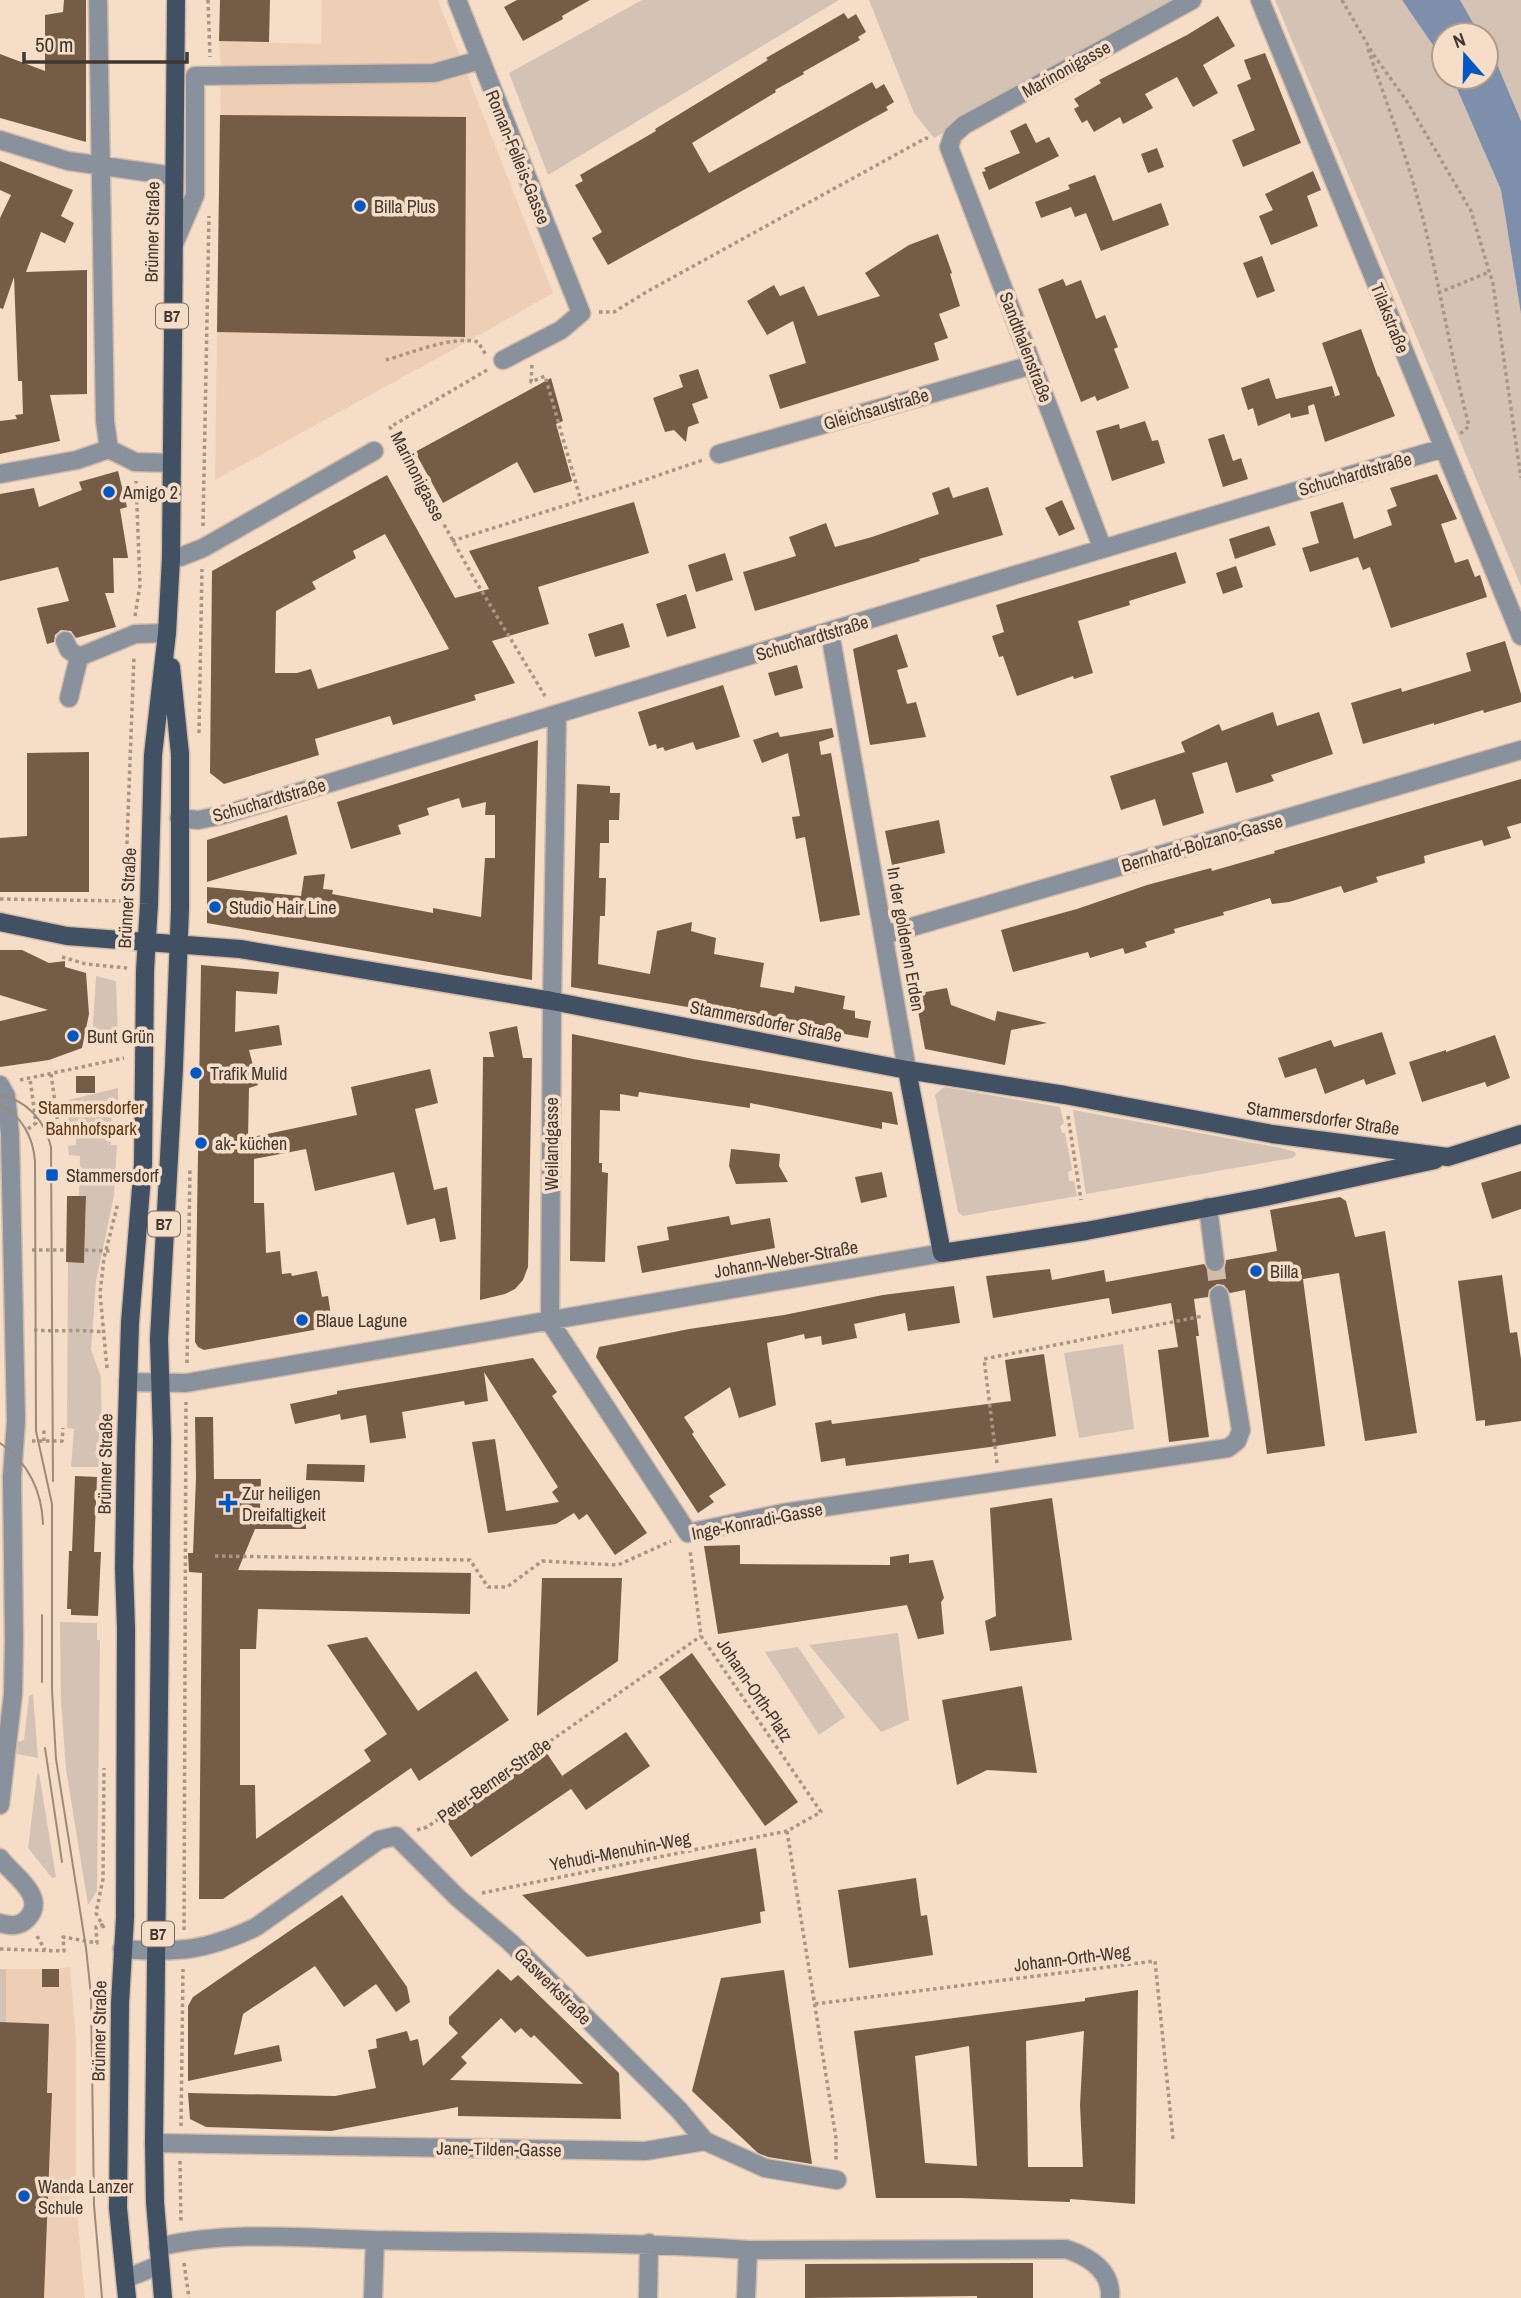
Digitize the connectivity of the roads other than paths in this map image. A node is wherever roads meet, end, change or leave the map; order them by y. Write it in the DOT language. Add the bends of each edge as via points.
graph roads {
  1 [pos="98,0"];
  2 [pos="176,0"];
  3 [pos="457,0"];
  4 [pos="1192,0"];
  5 [pos="1260,0"];
  6 [pos="480,60"];
  7 [pos="0,140"];
  8 [pos="949,147"];
  9 [pos="102,166"];
  10 [pos="173,176"];
  11 [pos="172,247"];
  12 [pos="498,363"];
  13 [pos="1032,365"];
  14 [pos="1444,448"];
  15 [pos="108,449"];
  16 [pos="374,451"];
  17 [pos="719,454"];
  18 [pos="171,463"];
  19 [pos="0,474"];
  20 [pos="1102,547"];
  21 [pos="171,558"];
  22 [pos="167,633"];
  23 [pos="830,633"];
  24 [pos="1521,636"];
  25 [pos="65,641"];
  26 [pos="79,657"];
  27 [pos="69,698"];
  28 [pos="557,715"];
  29 [pos="1521,750"];
  30 [pos="178,818"];
  31 [pos="0,922"];
  32 [pos="884,935"];
  33 [pos="147,943"];
  34 [pos="179,944"];
  35 [pos="552,1001"];
  36 [pos="907,1070"];
  37 [pos="1,1084"];
  38 [pos="1521,1134"];
  39 [pos="1448,1157"];
  40 [pos="1208,1207"];
  41 [pos="942,1253"];
  42 [pos="1215,1262"];
  43 [pos="1220,1304"];
  44 [pos="550,1322"];
  45 [pos="128,1382"];
  46 [pos="161,1382"];
  47 [pos="8,1421"];
  48 [pos="0,1805"];
  49 [pos="0,1858"];
  50 [pos="0,1923"];
  51 [pos="122,1949"];
  52 [pos="158,1951"];
  53 [pos="705,2141"];
  54 [pos="154,2143"];
  55 [pos="836,2180"];
  56 [pos="376,2240"];
  57 [pos="649,2243"];
  58 [pos="158,2246"];
  59 [pos="748,2250"];
  60 [pos="159,2265"];
  61 [pos="125,2278"];
  62 [pos="127,2298"];
  63 [pos="163,2298"];
  64 [pos="373,2298"];
  65 [pos="648,2298"];
  66 [pos="746,2298"];
  67 [pos="1110,2298"];
  1 -- 9 [label="street"];
  2 -- 10 [label="main road, Brünner Straße / B7"];
  3 -- 6 [label="street, Roman-Felleis-Gasse"];
  4 -- 8 [label="street, Marinonigasse" via="964,125"];
  5 -- 14 [label="street, Tilakstraße"];
  6 -- 11 [label="street" via="434,73 195,76 195,195"];
  6 -- 12 [label="street, Roman-Felleis-Gasse" via="581,313 561,330"];
  7 -- 9 [label="street" via="68,161"];
  8 -- 13 [label="street, Sandthalenstraße"];
  9 -- 10 [label="street"];
  9 -- 15 [label="street"];
  10 -- 11 [label="main road, Brünner Straße / B7"];
  11 -- 18 [label="main road, Brünner Straße / B7"];
  13 -- 17 [label="street, Gleichsaustraße"];
  13 -- 20 [label="street, Sandthalenstraße"];
  14 -- 20 [label="street, Schuchardtstraße"];
  14 -- 24 [label="street, Tilakstraße"];
  15 -- 18 [label="street" via="135,461"];
  15 -- 19 [label="street" via="77,460"];
  16 -- 21 [label="street, Marinonigasse" via="203,548"];
  18 -- 21 [label="main road, Brünner Straße / B7"];
  20 -- 23 [label="street, Schuchardtstraße"];
  21 -- 22 [label="main road, Brünner Straße / B7"];
  22 -- 26 [label="street" via="135,634"];
  22 -- 30 [label="main road, Brünner Straße / B7" via="180,754"];
  22 -- 33 [label="main road, Brünner Straße / B7" via="153,755"];
  23 -- 28 [label="street, Schuchardtstraße"];
  23 -- 32 [label="street, In der goldenen Erden"];
  25 -- 26 [label="street"];
  26 -- 27 [label="street"];
  28 -- 30 [label="street, Schuchardtstraße" via="223,815"];
  28 -- 35 [label="street, Weilandgasse"];
  29 -- 32 [label="street, Bernhard-Bolzano-Gasse"];
  30 -- 34 [label="main road, Brünner Straße / B7"];
  31 -- 33 [label="main road, Stammersdorfer Straße" via="66,936"];
  32 -- 36 [label="street, In der goldenen Erden"];
  33 -- 34 [label="main road, Stammersdorfer Straße"];
  33 -- 45 [label="main road, Brünner Straße / B7" via="143,1164"];
  34 -- 35 [label="main road, Stammersdorfer Straße" via="240,949"];
  34 -- 46 [label="main road, Brünner Straße / B7" via="159,1339"];
  35 -- 36 [label="main road, Stammersdorfer Straße"];
  35 -- 44 [label="street, Weilandgasse"];
  36 -- 39 [label="main road, Stammersdorfer Straße" via="1272,1134"];
  36 -- 41 [label="main road, In der goldenen Erden"];
  37 -- 47 [label="street" via="10,1135 14,1329"];
  38 -- 39 [label="main road, Stammersdorfer Straße"];
  39 -- 40 [label="main road, Johann-Weber-Straße"];
  40 -- 41 [label="main road, Johann-Weber-Straße"];
  40 -- 42 [label="street"];
  41 -- 44 [label="street, Johann-Weber-Straße"];
  43 -- 44 [label="street, Inge-Konradi-Gasse" via="1241,1430 1228,1448 783,1513 688,1533"];
  44 -- 46 [label="street, Johann-Weber-Straße" via="186,1383"];
  45 -- 46 [label="street, Johann-Weber-Straße"];
  45 -- 51 [label="main road, Brünner Straße / B7"];
  46 -- 52 [label="main road, Brünner Straße / B7"];
  47 -- 48 [label="street" via="13,1694"];
  49 -- 50 [label="street" via="23,1881 31,1895 32,1911 18,1924"];
  51 -- 52 [label="street"];
  51 -- 61 [label="main road, Brünner Straße / B7" via="118,2207"];
  52 -- 53 [label="street, Gaswerkstraße" via="184,1951 237,1937 380,1840 396,1836 510,1942"];
  52 -- 54 [label="main road, Brünner Straße / B7"];
  53 -- 54 [label="street, Jane-Tilden-Gasse" via="645,2151"];
  53 -- 55 [label="street" via="765,2168"];
  54 -- 58 [label="main road, Brünner Straße / B7"];
  56 -- 57 [label="street"];
  56 -- 58 [label="street" via="257,2235"];
  56 -- 64 [label="street"];
  57 -- 59 [label="street"];
  57 -- 65 [label="street"];
  58 -- 60 [label="main road, Brünner Straße / B7"];
  59 -- 66 [label="street"];
  59 -- 67 [label="street" via="1066,2249 1097,2264 1111,2286"];
  60 -- 61 [label="street"];
  60 -- 63 [label="main road, Brünner Straße / B7"];
  61 -- 62 [label="main road, Brünner Straße / B7"];
}
